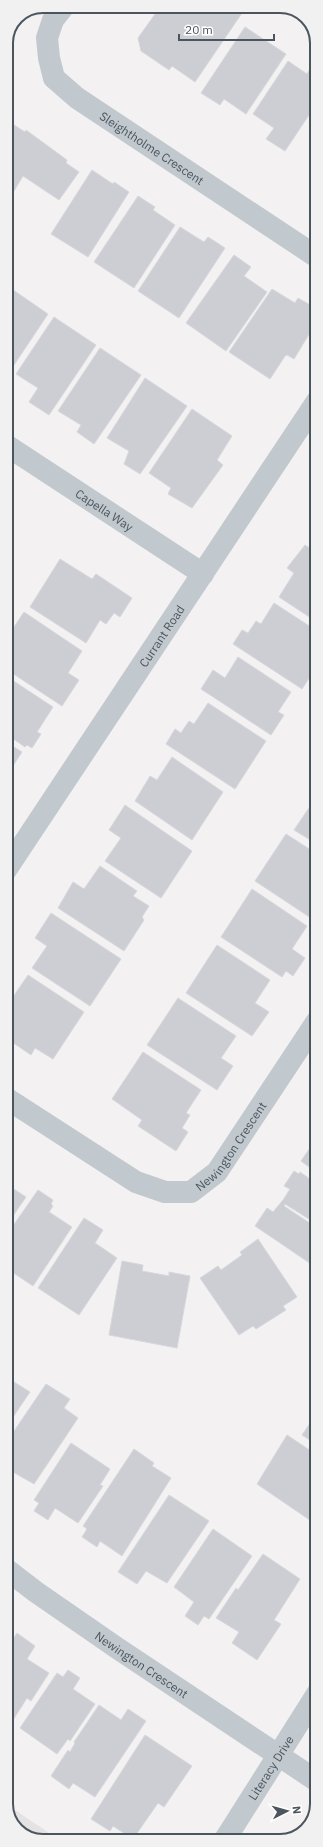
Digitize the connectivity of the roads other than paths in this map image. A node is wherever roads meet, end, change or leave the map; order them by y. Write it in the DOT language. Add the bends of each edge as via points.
graph roads {
  1 [pos="58,13"];
  2 [pos="310,252"];
  3 [pos="310,412"];
  4 [pos="13,450"];
  5 [pos="203,574"];
  6 [pos="13,859"];
  7 [pos="310,1032"];
  8 [pos="13,1103"];
  9 [pos="13,1574"];
  10 [pos="310,1705"];
  11 [pos="279,1756"];
  12 [pos="310,1776"];
  13 [pos="229,1834"];
  1 -- 2 [label="street, Sleightholme Crescent" via="52,20 47,38 54,78 77,98"];
  3 -- 5 [label="street, Currant Road"];
  4 -- 5 [label="street, Capella Way"];
  5 -- 6 [label="street, Currant Road"];
  7 -- 8 [label="street, Newington Crescent" via="217,1172 190,1192 165,1192 136,1182"];
  9 -- 11 [label="street, Newington Crescent" via="86,1627"];
  10 -- 11 [label="street, Literacy Drive"];
  11 -- 12 [label="street, Newington Crescent"];
  11 -- 13 [label="street, Literacy Drive"];
}
